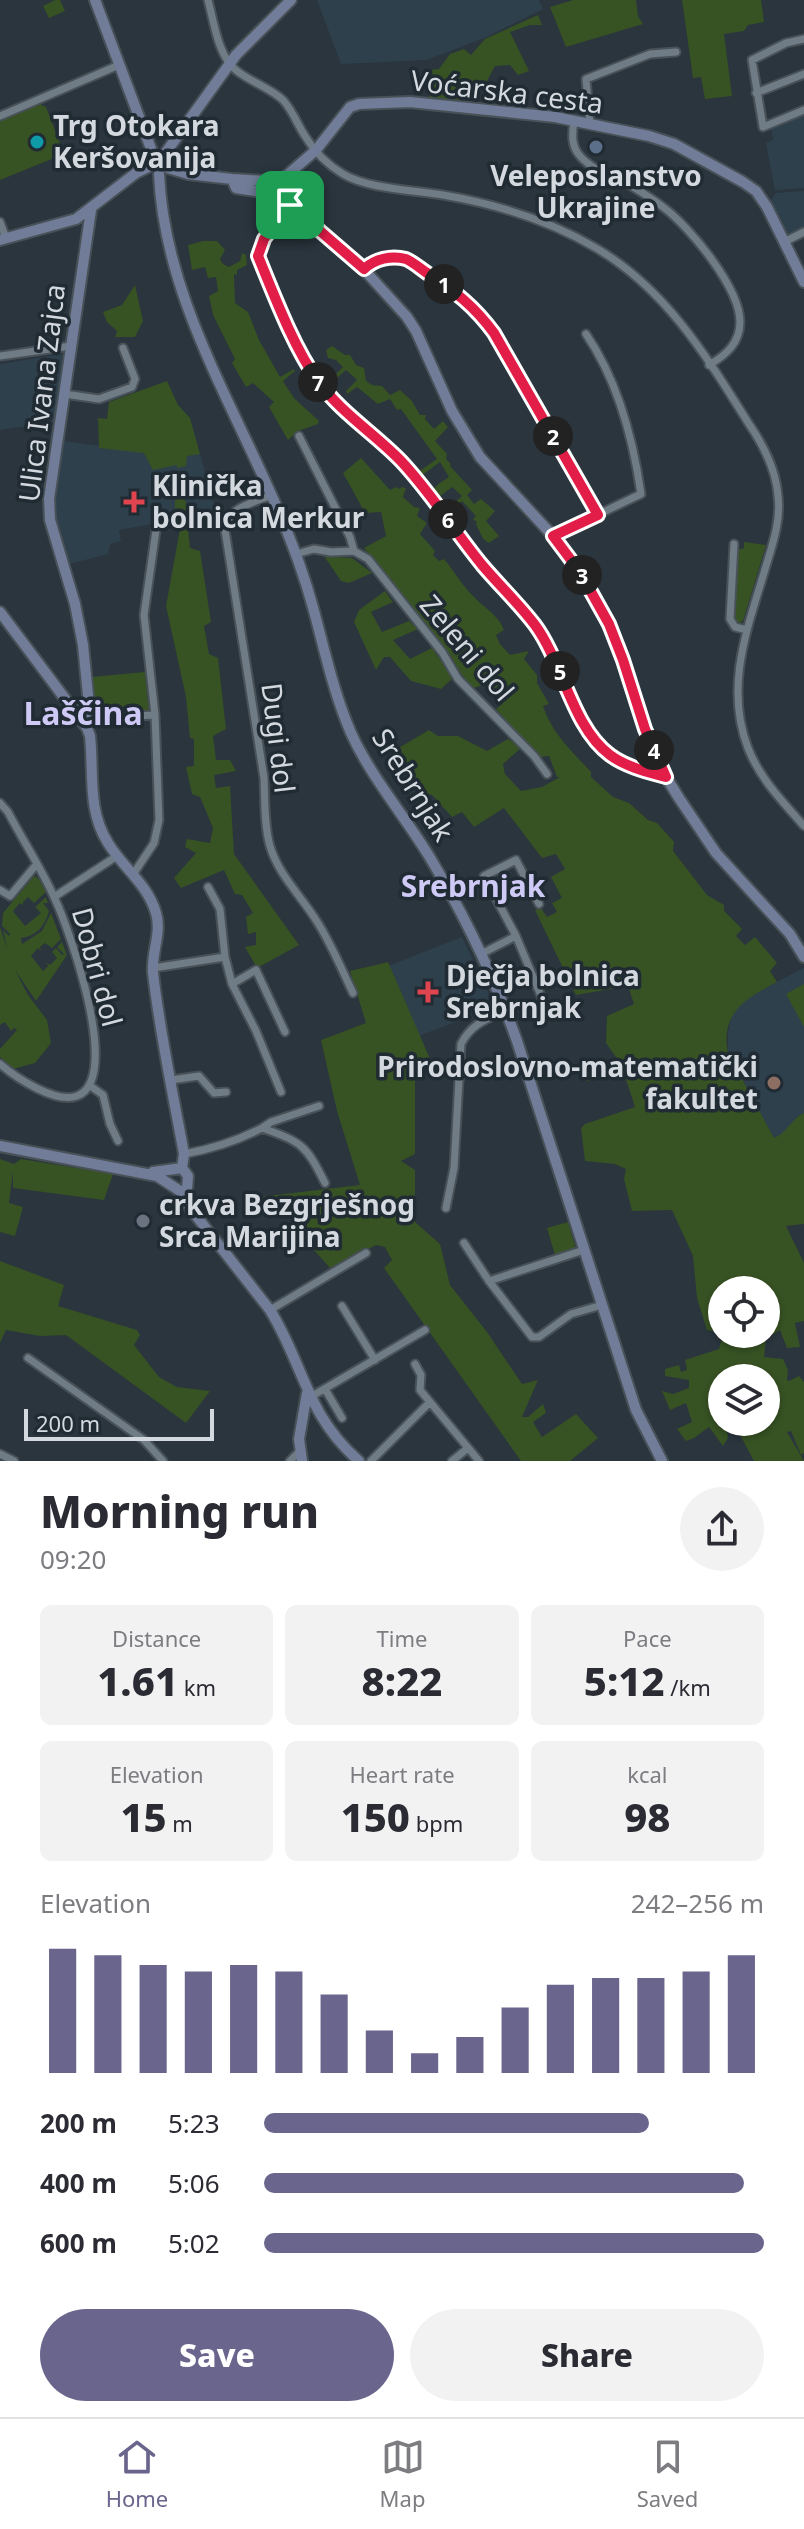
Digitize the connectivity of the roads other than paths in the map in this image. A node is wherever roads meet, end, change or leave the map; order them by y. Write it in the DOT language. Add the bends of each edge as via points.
graph roads {
  1 [pos="95,0"];
  2 [pos="208,0"];
  3 [pos="291,0"];
  4 [pos="804,39"];
  5 [pos="676,52"];
  6 [pos="229,64"];
  7 [pos="119,65"];
  8 [pos="804,74"];
  9 [pos="756,93"];
  10 [pos="804,110"];
  11 [pos="0,116"];
  12 [pos="574,121"];
  13 [pos="590,124"];
  14 [pos="316,150"];
  15 [pos="159,154"];
  16 [pos="148,167"];
  17 [pos="163,171"];
  18 [pos="232,179"];
  19 [pos="290,205"];
  20 [pos="91,210"];
  21 [pos="0,222"];
  22 [pos="66,222"];
  23 [pos="804,232"];
  24 [pos="3,239"];
  25 [pos="784,242"];
  26 [pos="86,243"];
  27 [pos="364,269"];
  28 [pos="804,282"];
  29 [pos="586,334"];
  30 [pos="71,346"];
  31 [pos="123,348"];
  32 [pos="0,356"];
  33 [pos="709,365"];
  34 [pos="64,394"];
  35 [pos="299,436"];
  36 [pos="272,495"];
  37 [pos="598,515"];
  38 [pos="157,523"];
  39 [pos="553,536"];
  40 [pos="734,544"];
  41 [pos="354,551"];
  42 [pos="296,554"];
  43 [pos="0,612"];
  44 [pos="747,630"];
  45 [pos="155,715"];
  46 [pos="83,722"];
  47 [pos="547,774"];
  48 [pos="666,777"];
  49 [pos="0,803"];
  50 [pos="804,826"];
  51 [pos="117,856"];
  52 [pos="36,865"];
  53 [pos="134,873"];
  54 [pos="208,887"];
  55 [pos="0,890"];
  56 [pos="54,897"];
  57 [pos="539,904"];
  58 [pos="516,936"];
  59 [pos="481,954"];
  60 [pos="225,957"];
  61 [pos="804,957"];
  62 [pos="153,968"];
  63 [pos="232,984"];
  64 [pos="353,993"];
  65 [pos="544,1003"];
  66 [pos="506,1010"];
  67 [pos="285,1032"];
  68 [pos="2,1070"];
  69 [pos="171,1080"];
  70 [pos="89,1085"];
  71 [pos="226,1092"];
  72 [pos="281,1092"];
  73 [pos="319,1106"];
  74 [pos="262,1128"];
  75 [pos="118,1141"];
  76 [pos="0,1146"];
  77 [pos="184,1154"];
  78 [pos="182,1168"];
  79 [pos="171,1180"];
  80 [pos="187,1183"];
  81 [pos="325,1183"];
  82 [pos="446,1208"];
  83 [pos="194,1213"];
  84 [pos="464,1243"];
  85 [pos="584,1250"];
  86 [pos="366,1253"];
  87 [pos="489,1281"];
  88 [pos="602,1305"];
  89 [pos="342,1306"];
  90 [pos="270,1310"];
  91 [pos="425,1330"];
  92 [pos="28,1358"];
  93 [pos="375,1360"];
  94 [pos="415,1364"];
  95 [pos="325,1389"];
  96 [pos="307,1396"];
  97 [pos="429,1403"];
  98 [pos="318,1413"];
  99 [pos="303,1415"];
  100 [pos="342,1418"];
  101 [pos="468,1448"];
  102 [pos="0,1454"];
  103 [pos="301,1456"];
  104 [pos="14,1461"];
  105 [pos="163,1461"];
  106 [pos="290,1461"];
  107 [pos="359,1461"];
  108 [pos="371,1461"];
  109 [pos="452,1461"];
  110 [pos="479,1461"];
  111 [pos="662,1461"];
  1 -- 7 [label="main road"];
  2 -- 6 [label="street"];
  3 -- 6 [label="main road"];
  4 -- 9 [label="street" via="752,60"];
  5 -- 13 [label="street" via="650,54 586,79"];
  6 -- 14 [label="street" via="279,96"];
  6 -- 15 [label="main road"];
  7 -- 11 [label="street"];
  7 -- 15 [label="main road"];
  8 -- 9 [label="street"];
  9 -- 10 [label="street" via="763,127"];
  12 -- 13 [label="main road, Voćarska cesta"];
  12 -- 14 [label="main road, Voćarska cesta" via="410,102 369,103 350,107"];
  12 -- 33 [label="street" via="572,137 580,157 666,209 708,255 730,290 740,321 738,334 723,357"];
  13 -- 25 [label="main road, Voćarska cesta" via="674,144 735,177 759,195"];
  14 -- 18 [label="main road, Voćarska cesta" via="285,177"];
  14 -- 33 [label="street" via="352,178 506,209 588,244 653,291"];
  15 -- 16 [label="main road" via="148,159"];
  15 -- 17 [label="main road" via="169,161"];
  16 -- 17 [label="main road" via="152,173"];
  16 -- 20 [label="main road"];
  17 -- 18 [label="main road, Voćarska cesta"];
  17 -- 36 [label="main road, Srebrnjak" via="170,247 184,300"];
  18 -- 19 [label="main road" via="236,188 274,194"];
  19 -- 27 [label="main road"];
  19 -- 48 [label="street" via="258,256 318,382 419,481 535,625 594,738 610,755"];
  20 -- 22 [label="main road"];
  20 -- 26 [label="main road, Ulica Ivana Zajca"];
  21 -- 24 [label="street"];
  22 -- 24 [label="main road"];
  22 -- 26 [label="main road" via="80,230"];
  23 -- 25 [label="street"];
  25 -- 28 [label="main road, Voćarska cesta"];
  26 -- 30 [label="main road, Ulica Ivana Zajca"];
  27 -- 37 [label="street" via="382,258 406,259 480,314"];
  27 -- 39 [label="main road" via="412,324 480,457"];
  29 -- 37 [label="street" via="618,399 641,494"];
  30 -- 32 [label="street"];
  30 -- 34 [label="main road, Ulica Ivana Zajca"];
  31 -- 34 [label="street" via="135,379 132,387 99,399"];
  33 -- 44 [label="street" via="765,449 778,493 774,538"];
  34 -- 46 [label="main road, Ulica Ivana Zajca" via="49,507 83,645 89,705"];
  35 -- 41 [label="street, Zeleni dol"];
  36 -- 42 [label="main road, Srebrnjak"];
  36 -- 64 [label="street, Dugi dol" via="233,512 225,530 270,845"];
  37 -- 39 [label="street"];
  38 -- 45 [label="street" via="144,615"];
  39 -- 48 [label="main road" via="609,624"];
  40 -- 44 [label="street" via="730,619 735,627"];
  41 -- 42 [label="street" via="314,549"];
  41 -- 47 [label="street, Zeleni dol" via="368,559 458,679"];
  42 -- 59 [label="main road, Srebrnjak" via="351,733 428,855"];
  43 -- 46 [label="main road"];
  44 -- 50 [label="street" via="737,683 743,733 765,780"];
  45 -- 46 [label="street"];
  45 -- 53 [label="street" via="159,820 154,843"];
  46 -- 51 [label="main road" via="90,736 96,816"];
  48 -- 61 [label="main road" via="716,853 790,934"];
  49 -- 52 [label="street, Dobri dol"];
  51 -- 53 [label="main road"];
  51 -- 56 [label="street"];
  52 -- 55 [label="street" via="10,896"];
  52 -- 56 [label="street, Dobri dol"];
  53 -- 62 [label="main road" via="157,915"];
  54 -- 60 [label="street" via="220,909"];
  56 -- 70 [label="street, Dobri dol" via="89,1003 95,1058"];
  57 -- 58 [label="street" via="516,860 484,876"];
  58 -- 59 [label="street"];
  58 -- 65 [label="street"];
  59 -- 66 [label="main road, Srebrnjak"];
  60 -- 62 [label="street"];
  60 -- 63 [label="street"];
  62 -- 69 [label="main road"];
  63 -- 67 [label="street" via="256,970"];
  63 -- 72 [label="street"];
  66 -- 82 [label="street" via="477,1024 461,1044 454,1168"];
  66 -- 85 [label="main road, Srebrnjak"];
  68 -- 70 [label="street" via="56,1095 77,1096"];
  69 -- 71 [label="street" via="199,1076 214,1093"];
  69 -- 77 [label="main road"];
  70 -- 75 [label="street" via="105,1099"];
  73 -- 74 [label="street"];
  74 -- 77 [label="street"];
  74 -- 81 [label="street" via="297,1141"];
  76 -- 79 [label="main road"];
  77 -- 78 [label="main road"];
  78 -- 79 [label="main road" via="175,1167"];
  78 -- 80 [label="main road" via="188,1173"];
  79 -- 80 [label="main road" via="182,1188"];
  79 -- 83 [label="main road"];
  80 -- 83 [label="main road"];
  83 -- 90 [label="main road"];
  84 -- 87 [label="street"];
  85 -- 87 [label="street"];
  85 -- 88 [label="main road, Srebrnjak"];
  86 -- 90 [label="street"];
  87 -- 88 [label="street" via="532,1337 571,1314"];
  88 -- 111 [label="main road, Srebrnjak" via="636,1410"];
  89 -- 93 [label="street"];
  90 -- 96 [label="main road"];
  91 -- 93 [label="street"];
  92 -- 105 [label="street" via="144,1440"];
  93 -- 95 [label="street"];
  94 -- 97 [label="street" via="420,1390"];
  95 -- 96 [label="street"];
  95 -- 100 [label="street"];
  96 -- 98 [label="main road"];
  96 -- 99 [label="main road"];
  97 -- 101 [label="street"];
  97 -- 108 [label="street"];
  98 -- 99 [label="main road"];
  98 -- 107 [label="main road"];
  99 -- 103 [label="main road"];
  101 -- 109 [label="street"];
  101 -- 110 [label="street"];
  102 -- 104 [label="street"];
  103 -- 106 [label="street"];
}
